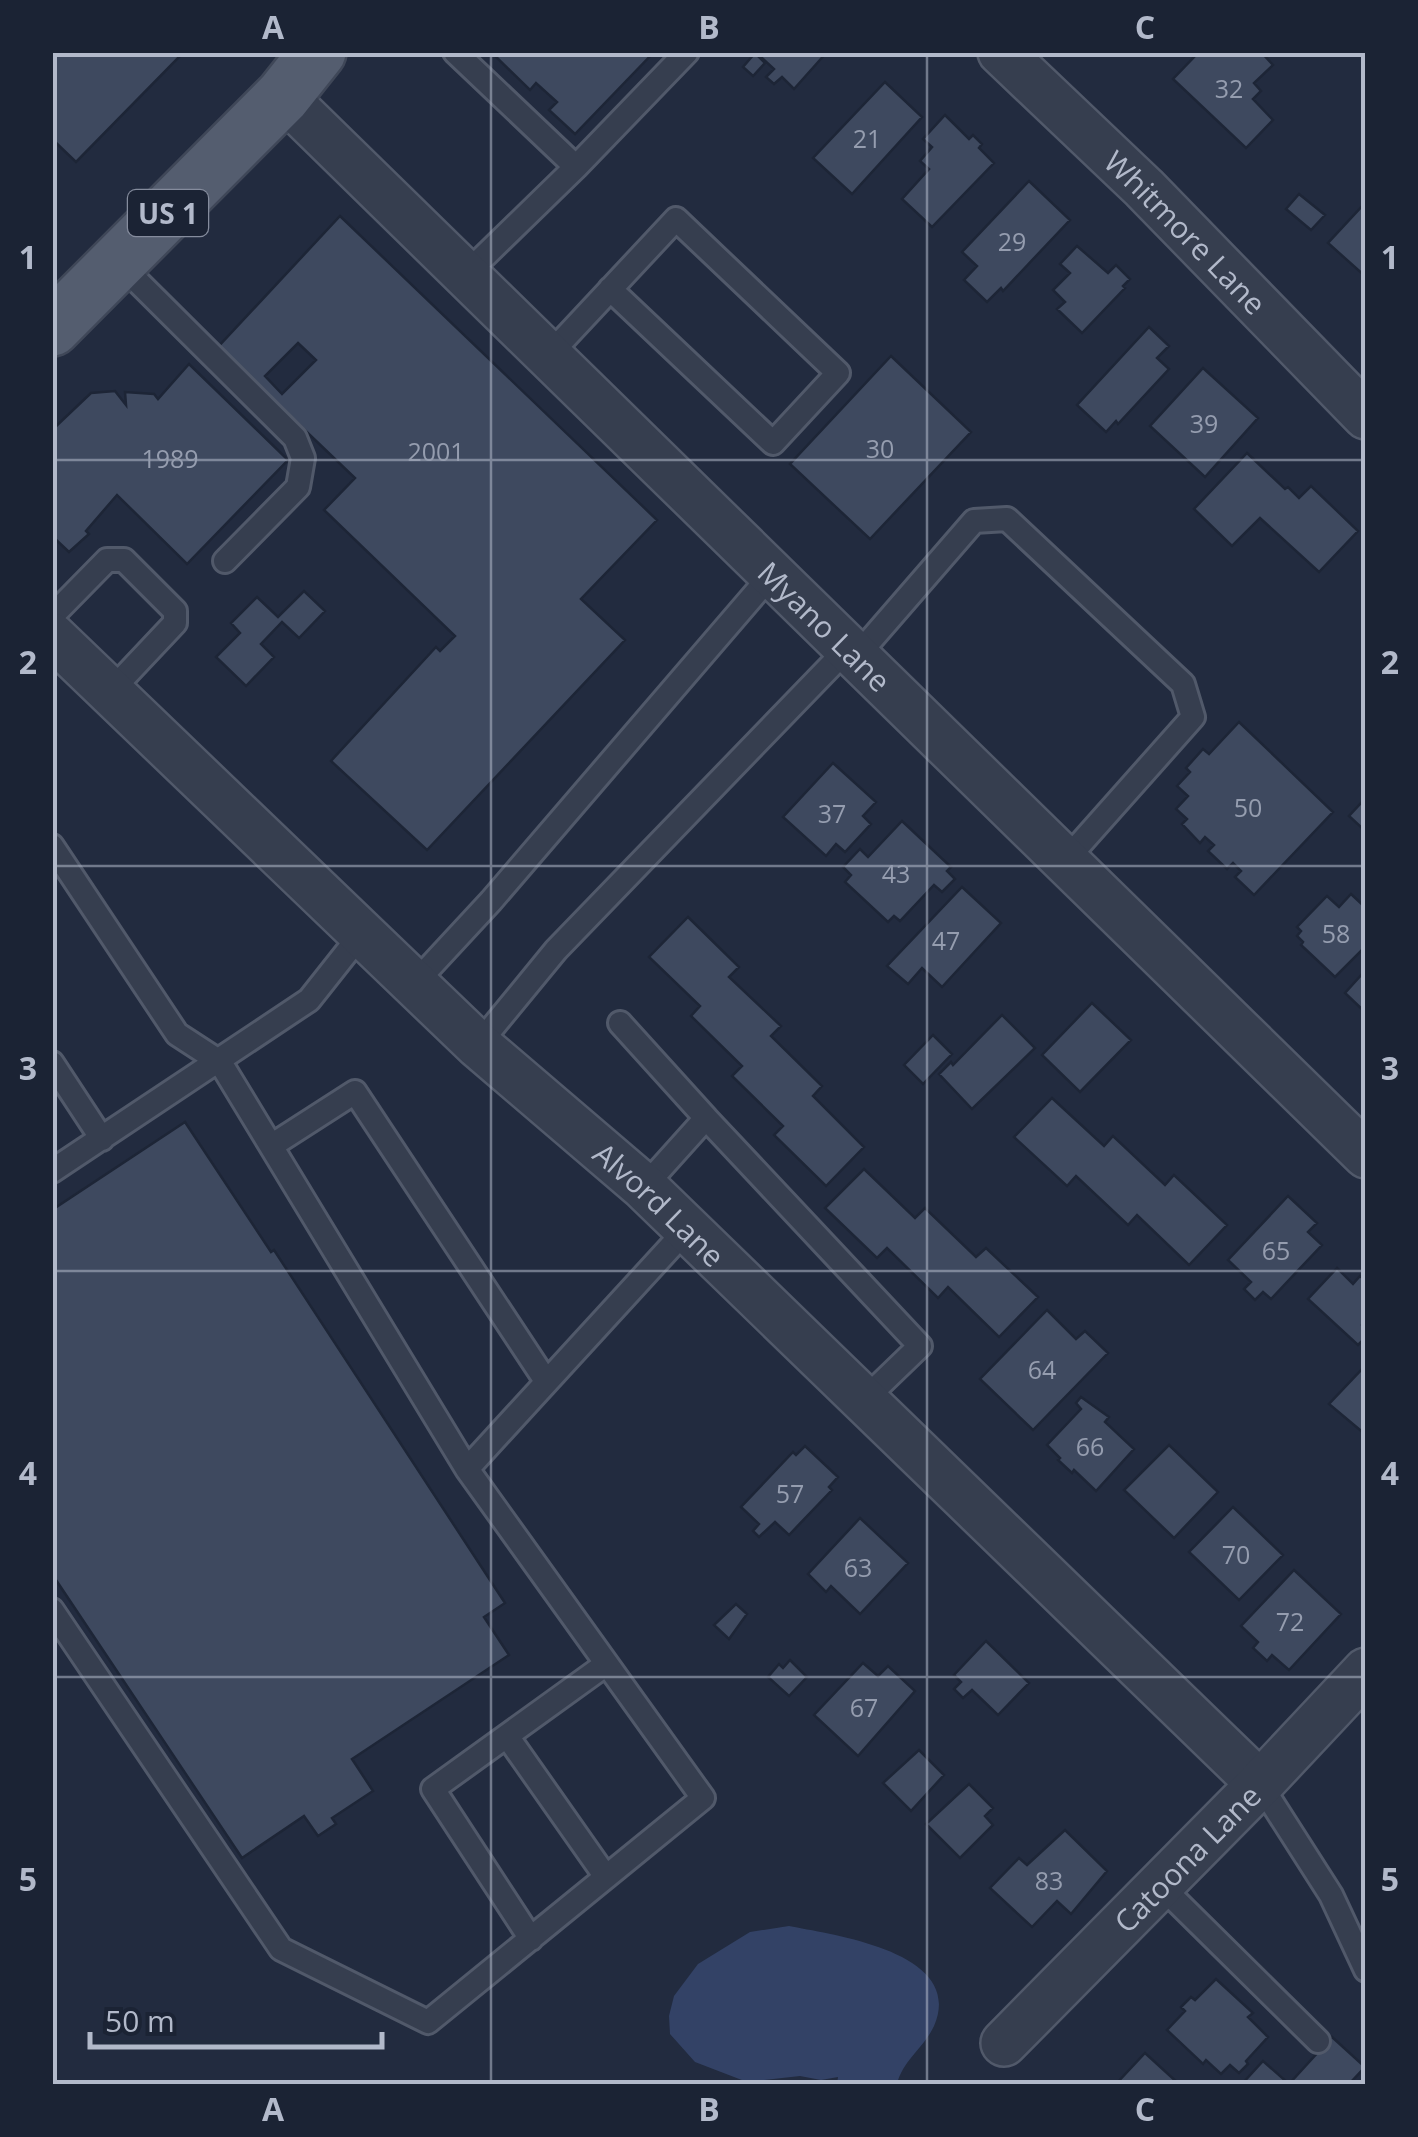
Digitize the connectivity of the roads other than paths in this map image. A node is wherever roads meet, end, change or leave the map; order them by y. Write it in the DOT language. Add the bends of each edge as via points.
graph roads {
  1 [pos="456,52"];
  2 [pos="687,52"];
  3 [pos="1002,52"];
  4 [pos="298,68"];
  5 [pos="576,167"];
  6 [pos="118,262"];
  7 [pos="466,275"];
  8 [pos="610,289"];
  9 [pos="52,328"];
  10 [pos="548,356"];
  11 [pos="1366,416"];
  12 [pos="224,562"];
  13 [pos="772,574"];
  14 [pos="52,616"];
  15 [pos="52,636"];
  16 [pos="852,652"];
  17 [pos="110,692"];
  18 [pos="52,846"];
  19 [pos="1064,861"];
  20 [pos="362,934"];
  21 [pos="414,983"];
  22 [pos="620,1023"];
  23 [pos="478,1045"];
  24 [pos="220,1062"];
  25 [pos="52,1063"];
  26 [pos="706,1118"];
  27 [pos="102,1139"];
  28 [pos="271,1146"];
  29 [pos="1366,1155"];
  30 [pos="52,1171"];
  31 [pos="644,1187"];
  32 [pos="687,1229"];
  33 [pos="546,1380"];
  34 [pos="864,1400"];
  35 [pos="466,1469"];
  36 [pos="52,1610"];
  37 [pos="605,1665"];
  38 [pos="1366,1670"];
  39 [pos="506,1736"];
  40 [pos="1260,1784"];
  41 [pos="606,1877"];
  42 [pos="1160,1885"];
  43 [pos="531,1939"];
  44 [pos="1366,1970"];
  45 [pos="1318,2041"];
  46 [pos="1004,2043"];
  1 -- 5 [label="lane"];
  2 -- 5 [label="lane"];
  3 -- 11 [label="street, Whitmore Lane"];
  4 -- 6 [label="main road, US 1"];
  4 -- 7 [label="street, Myano Lane"];
  5 -- 7 [label="lane"];
  6 -- 9 [label="main road, US 1"];
  6 -- 12 [label="lane" via="295,438 304,458 298,487"];
  7 -- 10 [label="street, Myano Lane"];
  8 -- 8 [label="lane" via="676,219 838,373 773,442"];
  8 -- 10 [label="lane"];
  10 -- 13 [label="street, Myano Lane"];
  13 -- 16 [label="street, Myano Lane"];
  13 -- 21 [label="lane"];
  14 -- 17 [label="lane" via="108,560 124,560 174,611 175,623"];
  15 -- 17 [label="street, Alvord Lane"];
  16 -- 19 [label="street, Myano Lane"];
  16 -- 19 [label="lane" via="974,522 1007,519 1183,684 1193,717"];
  16 -- 23 [label="lane" via="556,950"];
  17 -- 20 [label="street, Alvord Lane"];
  18 -- 24 [label="lane" via="178,1034"];
  19 -- 29 [label="street, Myano Lane"];
  20 -- 21 [label="street, Alvord Lane"];
  20 -- 24 [label="lane" via="310,1000"];
  21 -- 23 [label="street, Alvord Lane"];
  22 -- 26 [label="lane"];
  23 -- 31 [label="street, Alvord Lane"];
  24 -- 27 [label="lane"];
  24 -- 28 [label="lane"];
  25 -- 27 [label="lane"];
  26 -- 31 [label="lane"];
  26 -- 34 [label="lane" via="920,1346"];
  27 -- 30 [label="lane"];
  28 -- 33 [label="lane" via="355,1092"];
  28 -- 35 [label="lane"];
  31 -- 32 [label="street, Alvord Lane"];
  32 -- 33 [label="lane"];
  32 -- 34 [label="street, Alvord Lane"];
  33 -- 35 [label="lane"];
  34 -- 40 [label="street, Alvord Lane"];
  35 -- 37 [label="lane"];
  36 -- 43 [label="lane" via="280,1949 428,2022"];
  37 -- 39 [label="lane"];
  37 -- 41 [label="lane" via="703,1798"];
  38 -- 40 [label="street, Catoona Lane"];
  39 -- 41 [label="lane"];
  39 -- 43 [label="lane" via="433,1789"];
  40 -- 42 [label="street, Catoona Lane"];
  40 -- 44 [label="lane" via="1330,1895"];
  41 -- 43 [label="lane"];
  42 -- 45 [label="lane"];
  42 -- 46 [label="street, Catoona Lane"];
}
